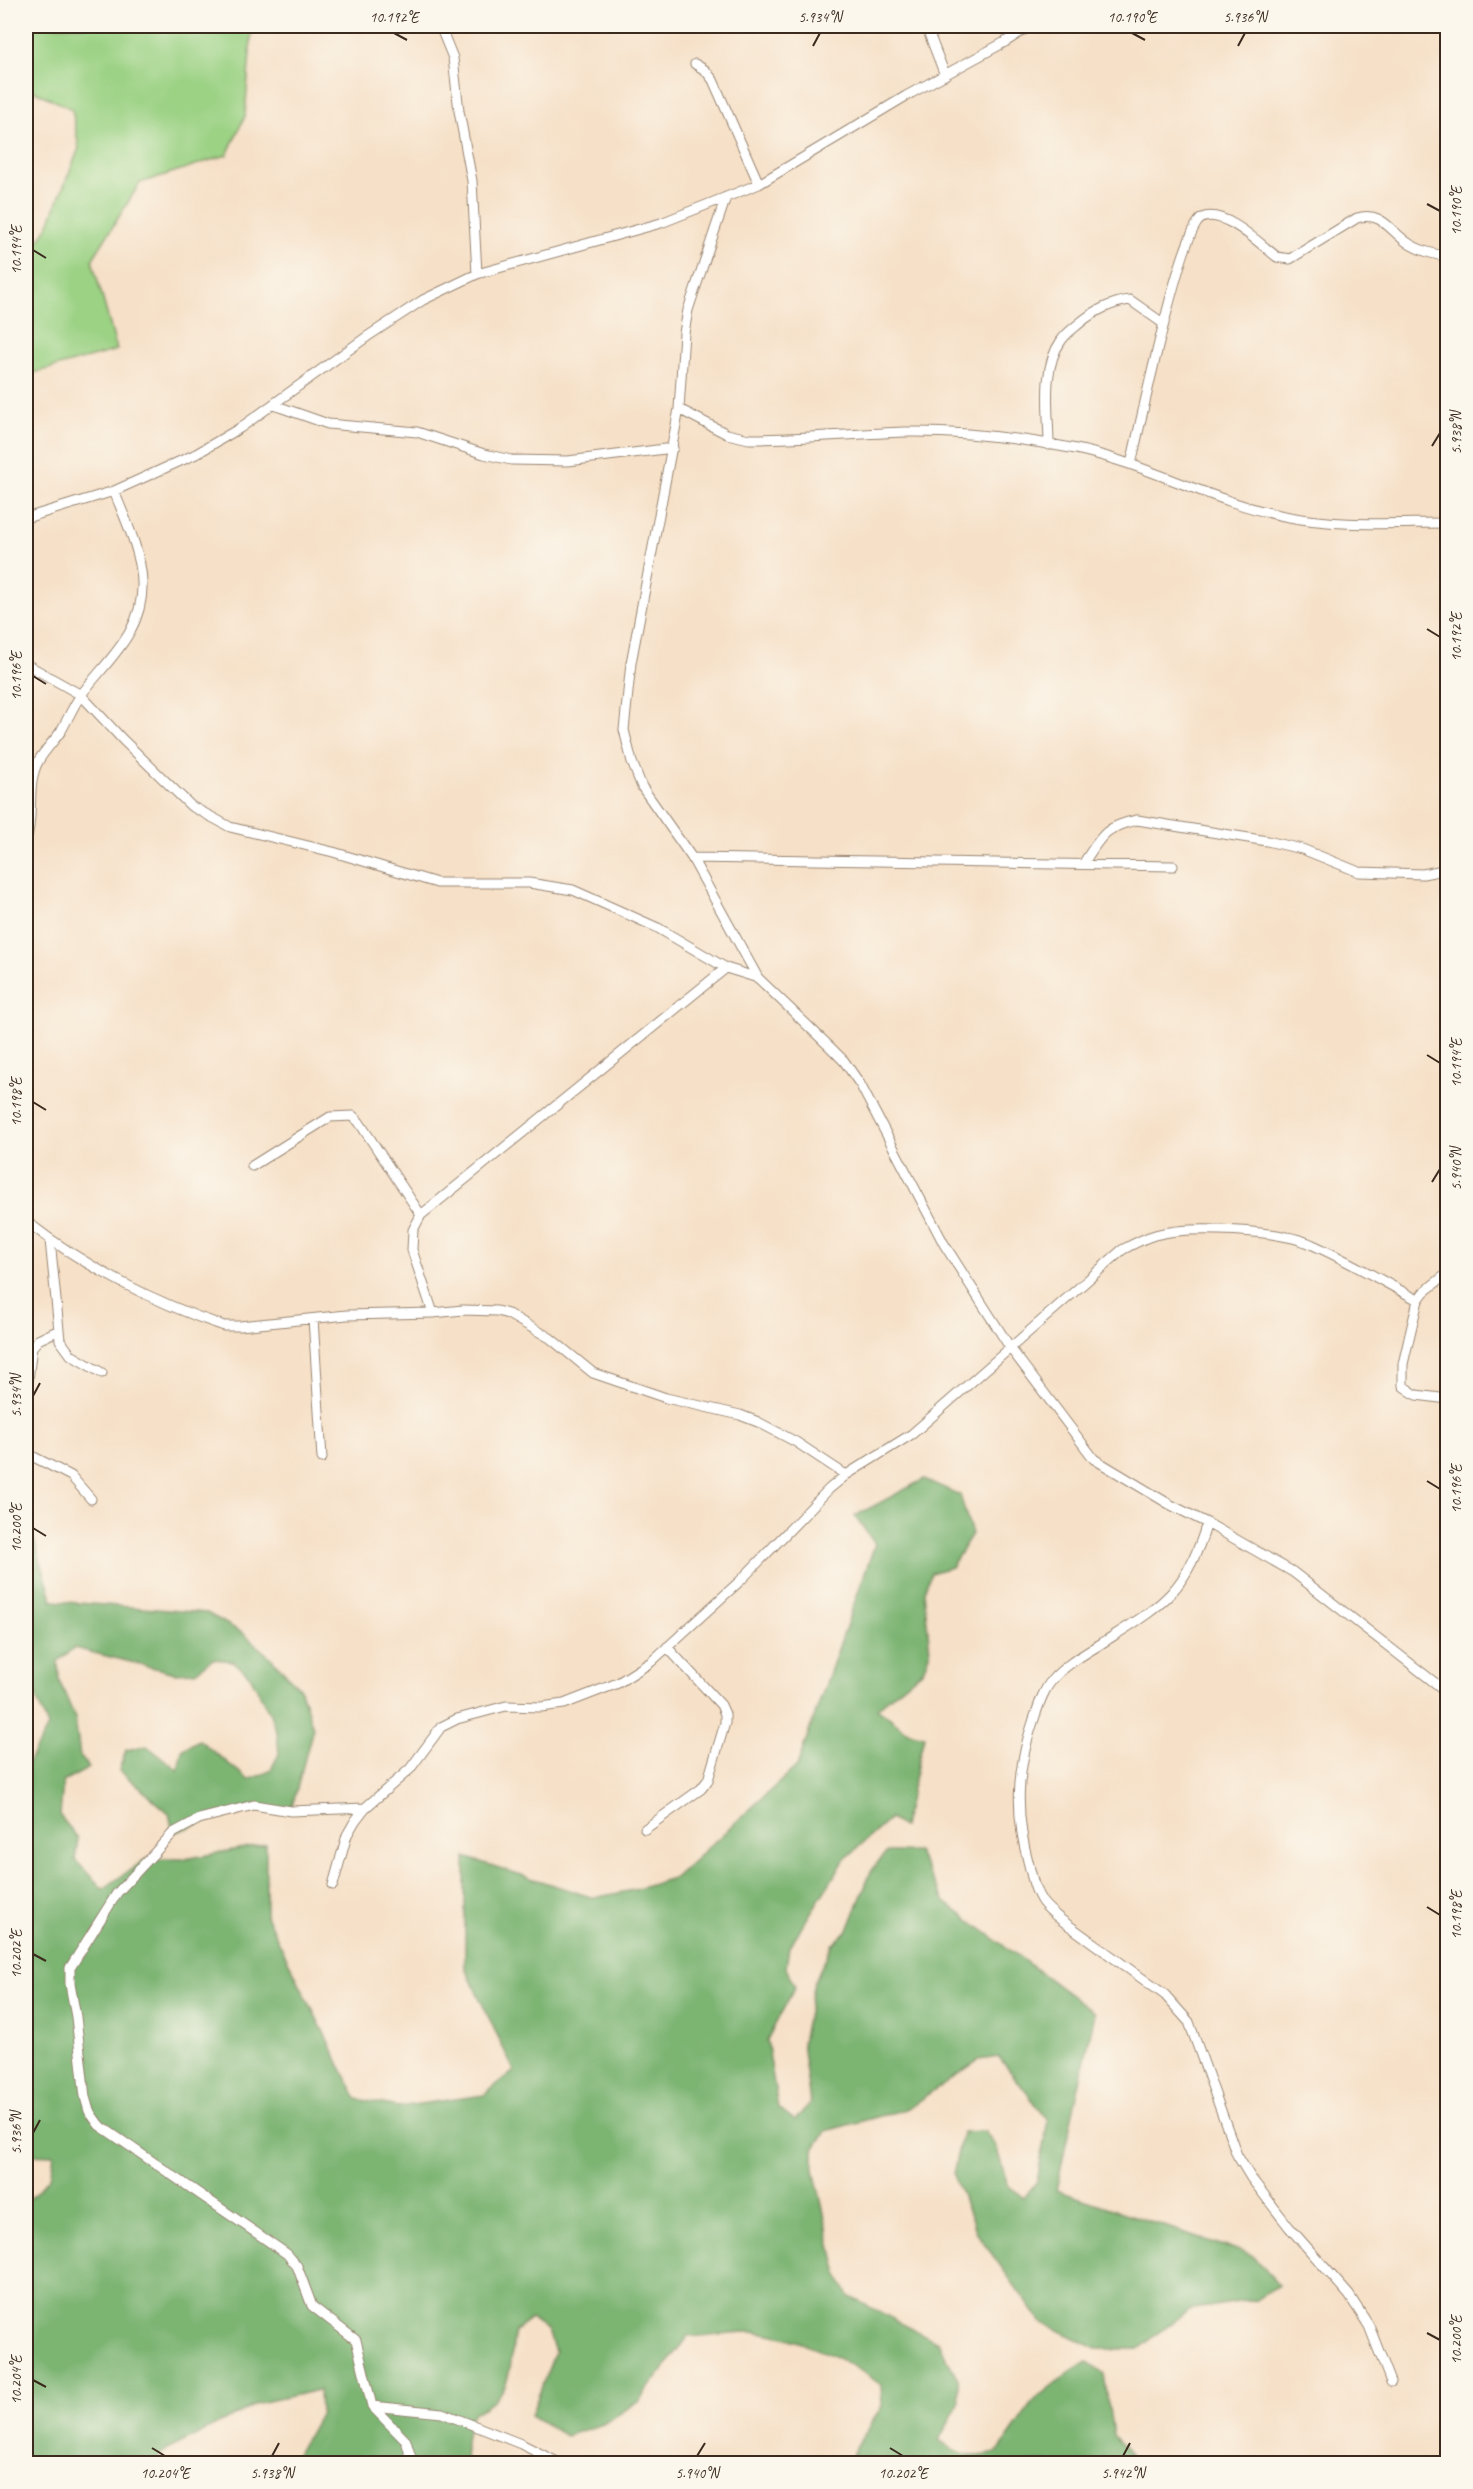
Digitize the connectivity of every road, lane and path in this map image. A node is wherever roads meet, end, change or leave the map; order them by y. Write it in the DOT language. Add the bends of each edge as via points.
graph roads {
  1 [pos="440,26"];
  2 [pos="926,26"];
  3 [pos="1030,26"];
  4 [pos="1418,26"];
  5 [pos="1448,28"];
  6 [pos="695,64"];
  7 [pos="945,75"];
  8 [pos="759,184"];
  9 [pos="726,197"];
  10 [pos="1448,257"];
  11 [pos="477,274"];
  12 [pos="1164,324"];
  13 [pos="274,405"];
  14 [pos="679,409"];
  15 [pos="1049,445"];
  16 [pos="673,448"];
  17 [pos="1131,464"];
  18 [pos="114,491"];
  19 [pos="26,518"];
  20 [pos="1448,523"];
  21 [pos="26,664"];
  22 [pos="81,695"];
  23 [pos="26,840"];
  24 [pos="692,858"];
  25 [pos="1083,864"];
  26 [pos="1173,866"];
  27 [pos="1448,869"];
  28 [pos="726,968"];
  29 [pos="758,978"];
  30 [pos="252,1166"];
  31 [pos="421,1215"];
  32 [pos="26,1221"];
  33 [pos="50,1240"];
  34 [pos="1448,1273"];
  35 [pos="1418,1300"];
  36 [pos="433,1313"];
  37 [pos="313,1318"];
  38 [pos="59,1330"];
  39 [pos="1011,1349"];
  40 [pos="102,1373"];
  41 [pos="26,1396"];
  42 [pos="1448,1400"];
  43 [pos="26,1453"];
  44 [pos="322,1458"];
  45 [pos="846,1475"];
  46 [pos="91,1499"];
  47 [pos="1208,1523"];
  48 [pos="667,1647"];
  49 [pos="1448,1693"];
  50 [pos="365,1808"];
  51 [pos="645,1829"];
  52 [pos="333,1885"];
  53 [pos="1391,2382"];
  54 [pos="372,2406"];
  55 [pos="413,2463"];
  56 [pos="561,2463"];
  1 -- 11 [label="street" via="453,58 471,181"];
  2 -- 7 [label="street"];
  3 -- 7 [label="street"];
  4 -- 5 [label="street"];
  6 -- 8 [label="street" via="713,80"];
  7 -- 8 [label="street"];
  8 -- 9 [label="street"];
  9 -- 11 [label="street" via="662,223"];
  9 -- 14 [label="street" via="688,310"];
  10 -- 12 [label="street" via="1409,244 1369,214 1290,259 1277,257 1227,220 1202,218 1194,225 1187,242"];
  11 -- 13 [label="street" via="414,306"];
  12 -- 15 [label="street" via="1130,300 1087,317 1062,339 1049,372"];
  12 -- 17 [label="street"];
  13 -- 16 [label="street" via="328,424 417,432 511,460 567,461"];
  13 -- 18 [label="street" via="196,454"];
  14 -- 15 [label="street" via="727,434 749,439 956,433"];
  14 -- 16 [label="street"];
  15 -- 17 [label="street"];
  16 -- 24 [label="street" via="631,663 624,730 642,787"];
  17 -- 20 [label="street" via="1232,502 1284,516 1333,523"];
  18 -- 19 [label="street"];
  18 -- 22 [label="street" via="137,552 142,581 140,605 130,631 111,661"];
  21 -- 22 [label="street"];
  22 -- 23 [label="street" via="38,762"];
  22 -- 28 [label="street" via="191,806 230,827 437,883 529,883 573,890 658,928"];
  24 -- 25 [label="street"];
  24 -- 29 [label="street"];
  25 -- 26 [label="street"];
  25 -- 27 [label="street" via="1104,833 1116,824 1137,820 1290,846 1359,872 1423,874"];
  28 -- 29 [label="street"];
  28 -- 31 [label="street"];
  29 -- 39 [label="street" via="844,1061 860,1084 944,1245"];
  30 -- 31 [label="street" via="330,1117 353,1116"];
  31 -- 36 [label="street" via="413,1230 412,1250"];
  32 -- 33 [label="street"];
  33 -- 37 [label="street" via="117,1280 224,1326"];
  33 -- 38 [label="street"];
  34 -- 35 [label="street"];
  35 -- 39 [label="street" via="1304,1242 1266,1233 1181,1230 1156,1234 1122,1250"];
  35 -- 42 [label="street" via="1403,1364 1403,1386 1416,1395"];
  36 -- 37 [label="street"];
  36 -- 45 [label="street" via="488,1310 508,1314 550,1338 593,1373 666,1398 758,1422"];
  37 -- 44 [label="street"];
  38 -- 40 [label="street" via="65,1350"];
  38 -- 41 [label="street" via="32,1347"];
  39 -- 45 [label="street" via="912,1434"];
  39 -- 47 [label="street" via="1094,1459"];
  43 -- 46 [label="street" via="71,1476"];
  45 -- 48 [label="street"];
  47 -- 49 [label="street" via="1293,1572"];
  47 -- 53 [label="street" via="1195,1559 1173,1594 1078,1658 1052,1680 1042,1696 1025,1744 1018,1795 1020,1836 1044,1905 1165,1995 1189,2022 1237,2155 1289,2227 1349,2295 1369,2326"];
  48 -- 50 [label="street" via="618,1683 564,1704 506,1706 447,1722 410,1769"];
  48 -- 51 [label="street" via="721,1706 725,1723 708,1780"];
  50 -- 52 [label="street" via="347,1835"];
  50 -- 54 [label="street" via="291,1811 254,1805 199,1819 173,1833 117,1893 70,1968 70,1984 85,2097 99,2125 287,2254 297,2266 312,2306 356,2340"];
  54 -- 55 [label="street" via="406,2441"];
  54 -- 56 [label="street" via="442,2413"];
}
